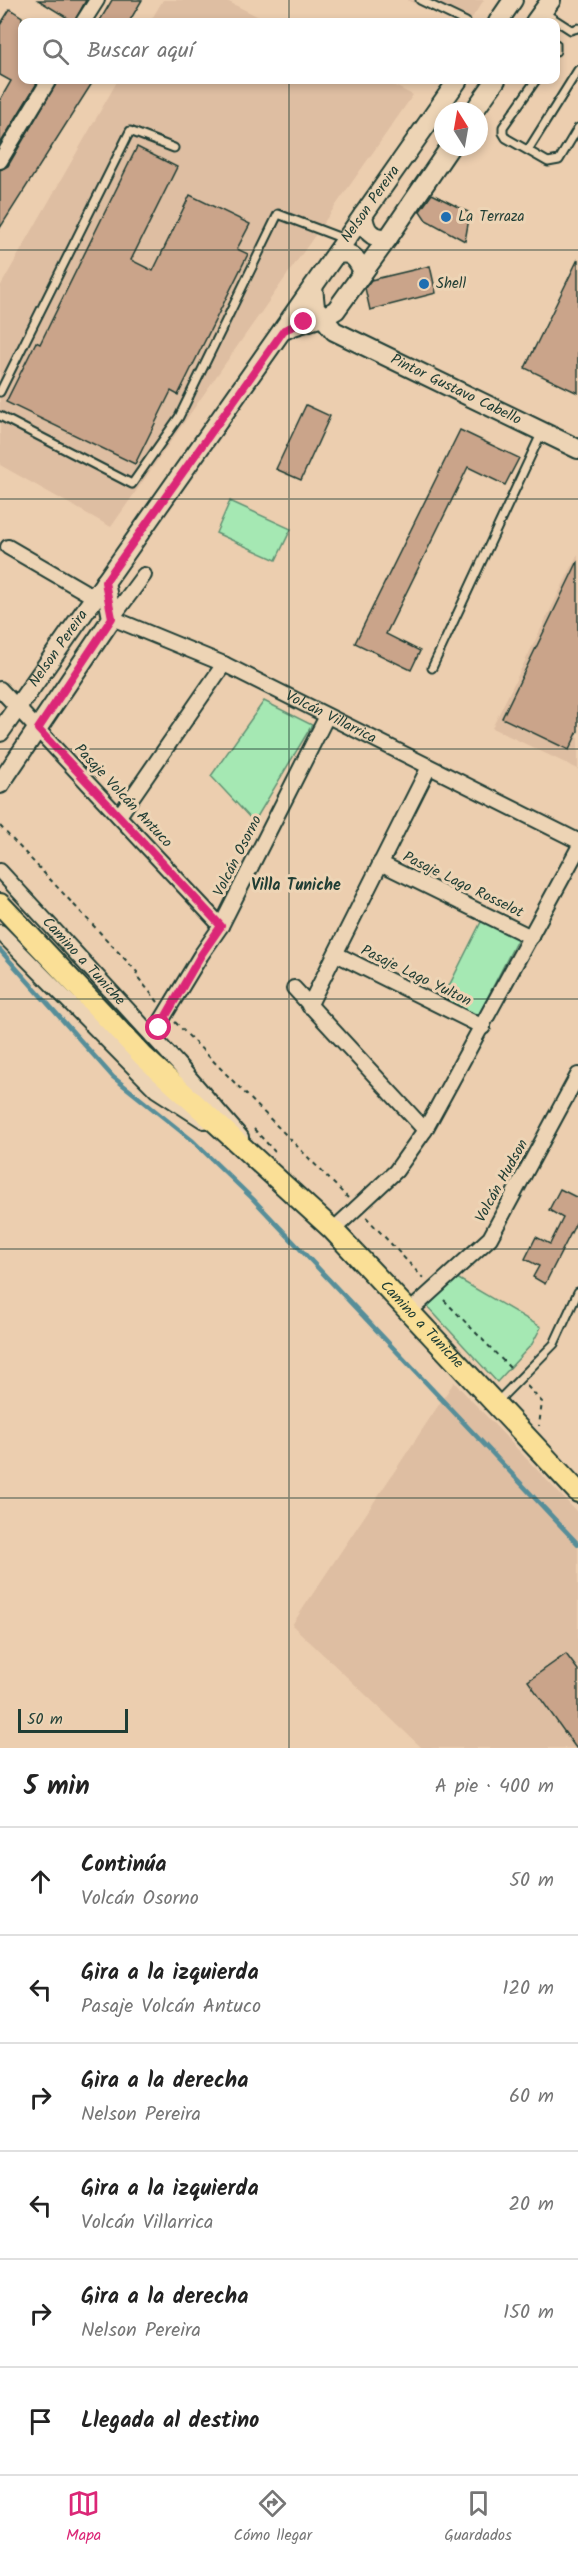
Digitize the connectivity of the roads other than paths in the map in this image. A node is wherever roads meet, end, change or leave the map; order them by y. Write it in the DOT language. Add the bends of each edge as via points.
graph roads {
  1 [pos="97,0"];
  2 [pos="420,0"];
  3 [pos="86,18"];
  4 [pos="458,18"];
  5 [pos="560,23"];
  6 [pos="578,28"];
  7 [pos="578,70"];
  8 [pos="47,84"];
  9 [pos="456,84"];
  10 [pos="493,84"];
  11 [pos="533,84"];
  12 [pos="447,102"];
  13 [pos="480,102"];
  14 [pos="434,121"];
  15 [pos="578,128"];
  16 [pos="174,148"];
  17 [pos="528,150"];
  18 [pos="444,156"];
  19 [pos="0,161"];
  20 [pos="363,215"];
  21 [pos="388,238"];
  22 [pos="347,239"];
  23 [pos="336,255"];
  24 [pos="363,272"];
  25 [pos="313,287"];
  26 [pos="328,324"];
  27 [pos="284,330"];
  28 [pos="0,392"];
  29 [pos="0,416"];
  30 [pos="542,431"];
  31 [pos="578,449"];
  32 [pos="8,547"];
  33 [pos="144,574"];
  34 [pos="105,582"];
  35 [pos="94,597"];
  36 [pos="112,618"];
  37 [pos="224,664"];
  38 [pos="432,668"];
  39 [pos="0,689"];
  40 [pos="18,707"];
  41 [pos="327,716"];
  42 [pos="38,729"];
  43 [pos="0,732"];
  44 [pos="429,767"];
  45 [pos="0,784"];
  46 [pos="119,816"];
  47 [pos="578,841"];
  48 [pos="578,849"];
  49 [pos="380,863"];
  50 [pos="0,871"];
  51 [pos="0,904"];
  52 [pos="221,926"];
  53 [pos="0,932"];
  54 [pos="531,937"];
  55 [pos="336,954"];
  56 [pos="294,988"];
  57 [pos="309,1006"];
  58 [pos="483,1026"];
  59 [pos="152,1036"];
  60 [pos="578,1075"];
  61 [pos="425,1130"];
  62 [pos="239,1144"];
  63 [pos="259,1163"];
  64 [pos="333,1230"];
  65 [pos="578,1292"];
  66 [pos="409,1312"];
  67 [pos="495,1403"];
  68 [pos="578,1492"];
  1 -- 3 [label="street"];
  2 -- 4 [label="lane"];
  5 -- 6 [label="lane" via="570,30"];
  7 -- 17 [label="lane"];
  8 -- 19 [label="street"];
  9 -- 12 [label="street, Nelson Pereira"];
  10 -- 13 [label="street"];
  11 -- 17 [label="lane" via="503,128 506,138"];
  14 -- 20 [label="street, Nelson Pereira"];
  15 -- 17 [label="lane" via="554,163"];
  16 -- 28 [label="lane" via="130,131"];
  18 -- 21 [label="street"];
  20 -- 21 [label="street" via="369,234"];
  20 -- 22 [label="street, Nelson Pereira"];
  21 -- 24 [label="street"];
  22 -- 23 [label="street, Nelson Pereira"];
  22 -- 29 [label="lane" via="278,214 179,417 132,484"];
  23 -- 24 [label="street" via="353,255"];
  23 -- 25 [label="street, Nelson Pereira"];
  24 -- 26 [label="street"];
  25 -- 26 [label="street" via="314,304"];
  25 -- 27 [label="street, Nelson Pereira"];
  26 -- 27 [label="street" via="301,322"];
  26 -- 30 [label="street, Pintor Gustavo Cabello"];
  27 -- 34 [label="street, Nelson Pereira"];
  30 -- 31 [label="street, Pintor Gustavo Cabello"];
  30 -- 38 [label="lane"];
  32 -- 35 [label="street"];
  33 -- 36 [label="street, Nelson Pereira"];
  34 -- 35 [label="street, Nelson Pereira"];
  34 -- 36 [label="street"];
  35 -- 40 [label="street, Nelson Pereira"];
  36 -- 37 [label="street, Volcán Villarrica"];
  36 -- 42 [label="street, Nelson Pereira"];
  37 -- 41 [label="street, Volcán Villarrica"];
  37 -- 46 [label="street"];
  39 -- 40 [label="street, Pasaje Volcán Antuco"];
  40 -- 42 [label="street, Pasaje Volcán Antuco"];
  40 -- 43 [label="street, Nelson Pereira"];
  41 -- 44 [label="street, Volcán Villarrica"];
  41 -- 52 [label="street, Volcán Osorno"];
  42 -- 45 [label="street, Nelson Pereira"];
  42 -- 46 [label="street, Pasaje Volcán Antuco"];
  44 -- 47 [label="street, Volcán Villarrica"];
  44 -- 49 [label="street"];
  46 -- 52 [label="street, Pasaje Volcán Antuco"];
  48 -- 54 [label="street"];
  49 -- 54 [label="street, Pasaje Lago Rosselot"];
  49 -- 55 [label="street"];
  50 -- 59 [label="street, Camino a Tuniche"];
  51 -- 62 [label="main road, Camino a Tuniche" via="114,1026"];
  52 -- 59 [label="street, Volcán Osorno"];
  53 -- 62 [label="street, Camino a Tuniche" via="156,1090"];
  54 -- 58 [label="street"];
  55 -- 57 [label="street"];
  55 -- 58 [label="street, Pasaje Lago Yulton"];
  56 -- 57 [label="street"];
  57 -- 61 [label="street"];
  58 -- 61 [label="street"];
  59 -- 63 [label="street, Camino a Tuniche" via="230,1123"];
  60 -- 66 [label="street, Volcán Hudson" via="490,1238"];
  61 -- 64 [label="street" via="396,1171"];
  62 -- 63 [label="main road, Camino a Tuniche"];
  63 -- 64 [label="main road, Camino a Tuniche"];
  64 -- 66 [label="main road, Camino a Tuniche"];
  65 -- 67 [label="lane" via="554,1344"];
  66 -- 67 [label="main road, Camino a Tuniche"];
  67 -- 68 [label="main road, Camino a Tuniche"];
}
